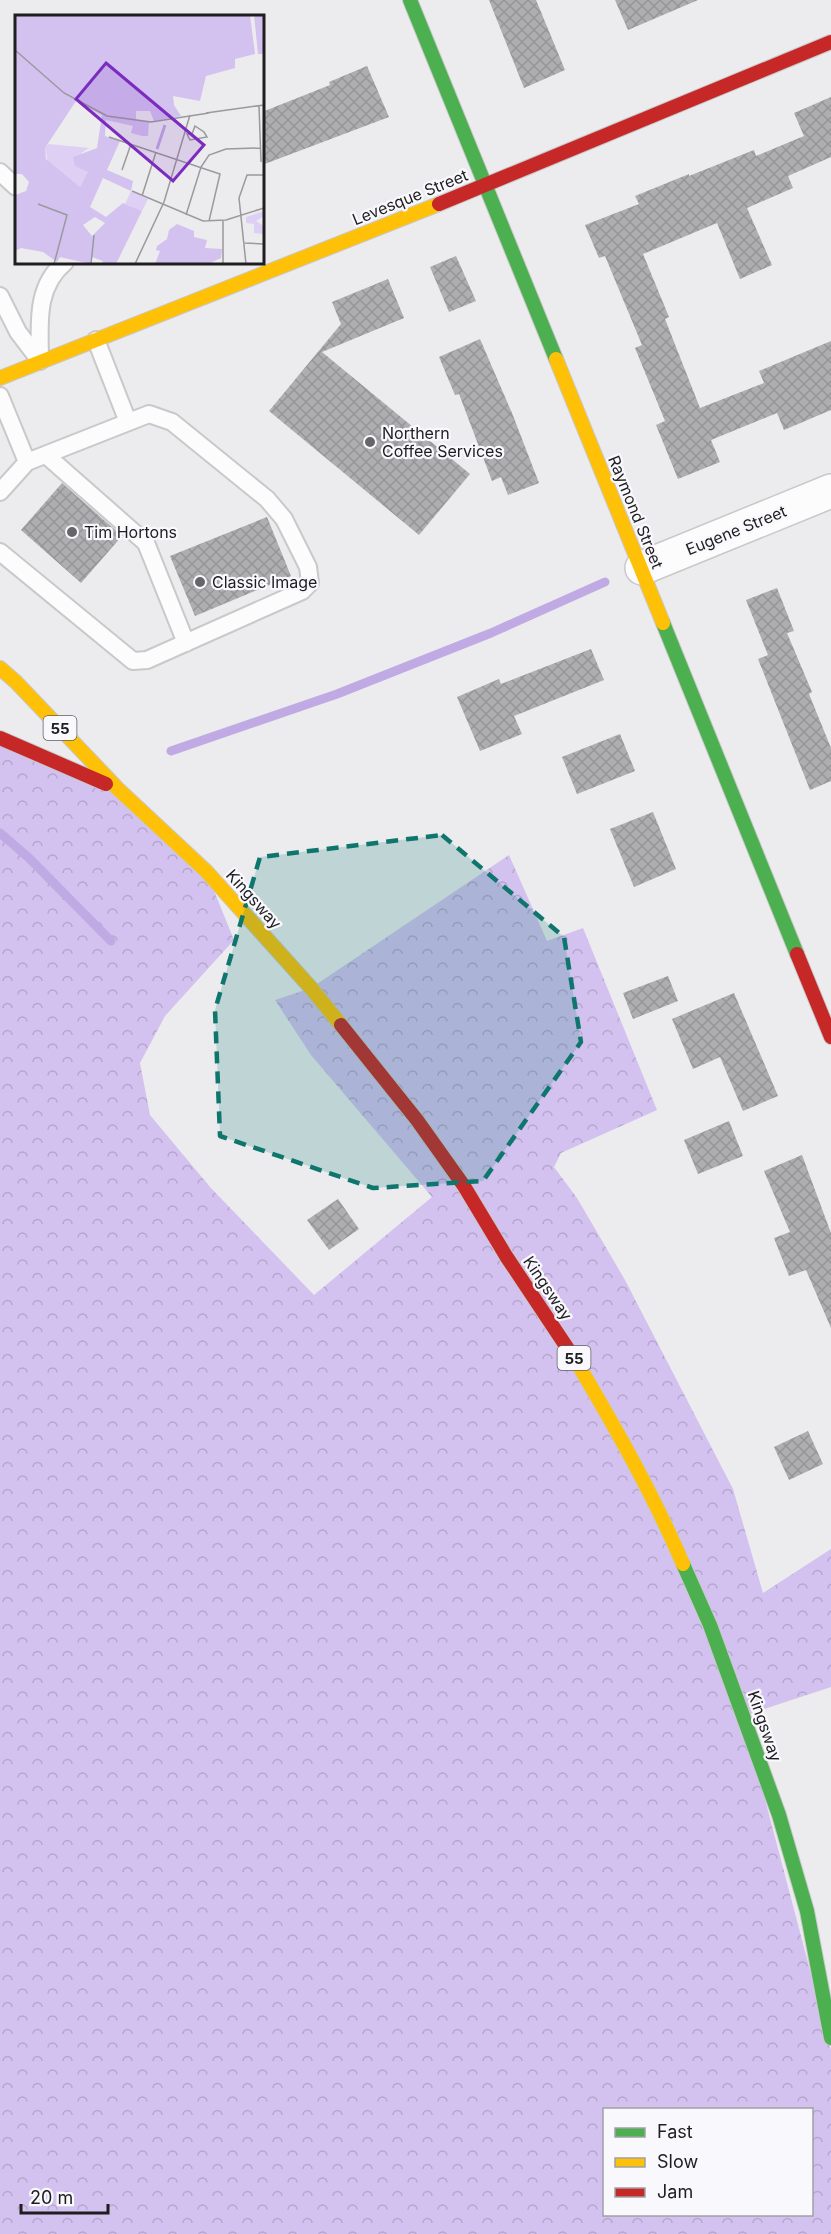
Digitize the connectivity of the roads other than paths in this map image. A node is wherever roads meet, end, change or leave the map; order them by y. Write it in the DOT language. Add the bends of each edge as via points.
graph roads {
  1 [pos="410,0"];
  2 [pos="831,42"];
  3 [pos="0,172"];
  4 [pos="484,186"];
  5 [pos="15,187"];
  6 [pos="63,264"];
  7 [pos="0,296"];
  8 [pos="96,340"];
  9 [pos="40,362"];
  10 [pos="0,378"];
  11 [pos="0,396"];
  12 [pos="128,422"];
  13 [pos="46,455"];
  14 [pos="27,462"];
  15 [pos="831,491"];
  16 [pos="0,492"];
  17 [pos="0,552"];
  18 [pos="642,568"];
  19 [pos="186,643"];
  20 [pos="0,668"];
  21 [pos="0,738"];
  22 [pos="118,789"];
  23 [pos="822,989"];
  24 [pos="831,1037"];
  25 [pos="830,2031"];
  1 -- 4 [label="street, Raymond Street"];
  2 -- 4 [label="street, Levesque Street"];
  3 -- 5 [label="lane"];
  4 -- 8 [label="street, Levesque Street"];
  4 -- 18 [label="street, Raymond Street"];
  6 -- 9 [label="lane" via="41,298"];
  7 -- 9 [label="lane" via="18,332"];
  8 -- 9 [label="street, Levesque Street"];
  8 -- 12 [label="lane"];
  9 -- 10 [label="street, Levesque Street"];
  11 -- 14 [label="lane"];
  12 -- 13 [label="lane"];
  12 -- 19 [label="lane" via="149,414 172,422 267,499 285,519 308,567 310,583 302,591"];
  13 -- 14 [label="lane"];
  13 -- 19 [label="lane" via="146,543"];
  14 -- 16 [label="lane"];
  15 -- 18 [label="street, Eugene Street"];
  17 -- 19 [label="lane" via="133,661 147,660"];
  18 -- 23 [label="street, Raymond Street"];
  20 -- 22 [label="street, Kingsway / 55"];
  21 -- 22 [label="street, Kingsway / 55"];
  22 -- 25 [label="street, Kingsway / 55" via="206,871 297,971 405,1103 464,1186 569,1349 626,1447 670,1533 744,1715 807,1911"];
  23 -- 24 [label="street, Raymond Street"];
}
